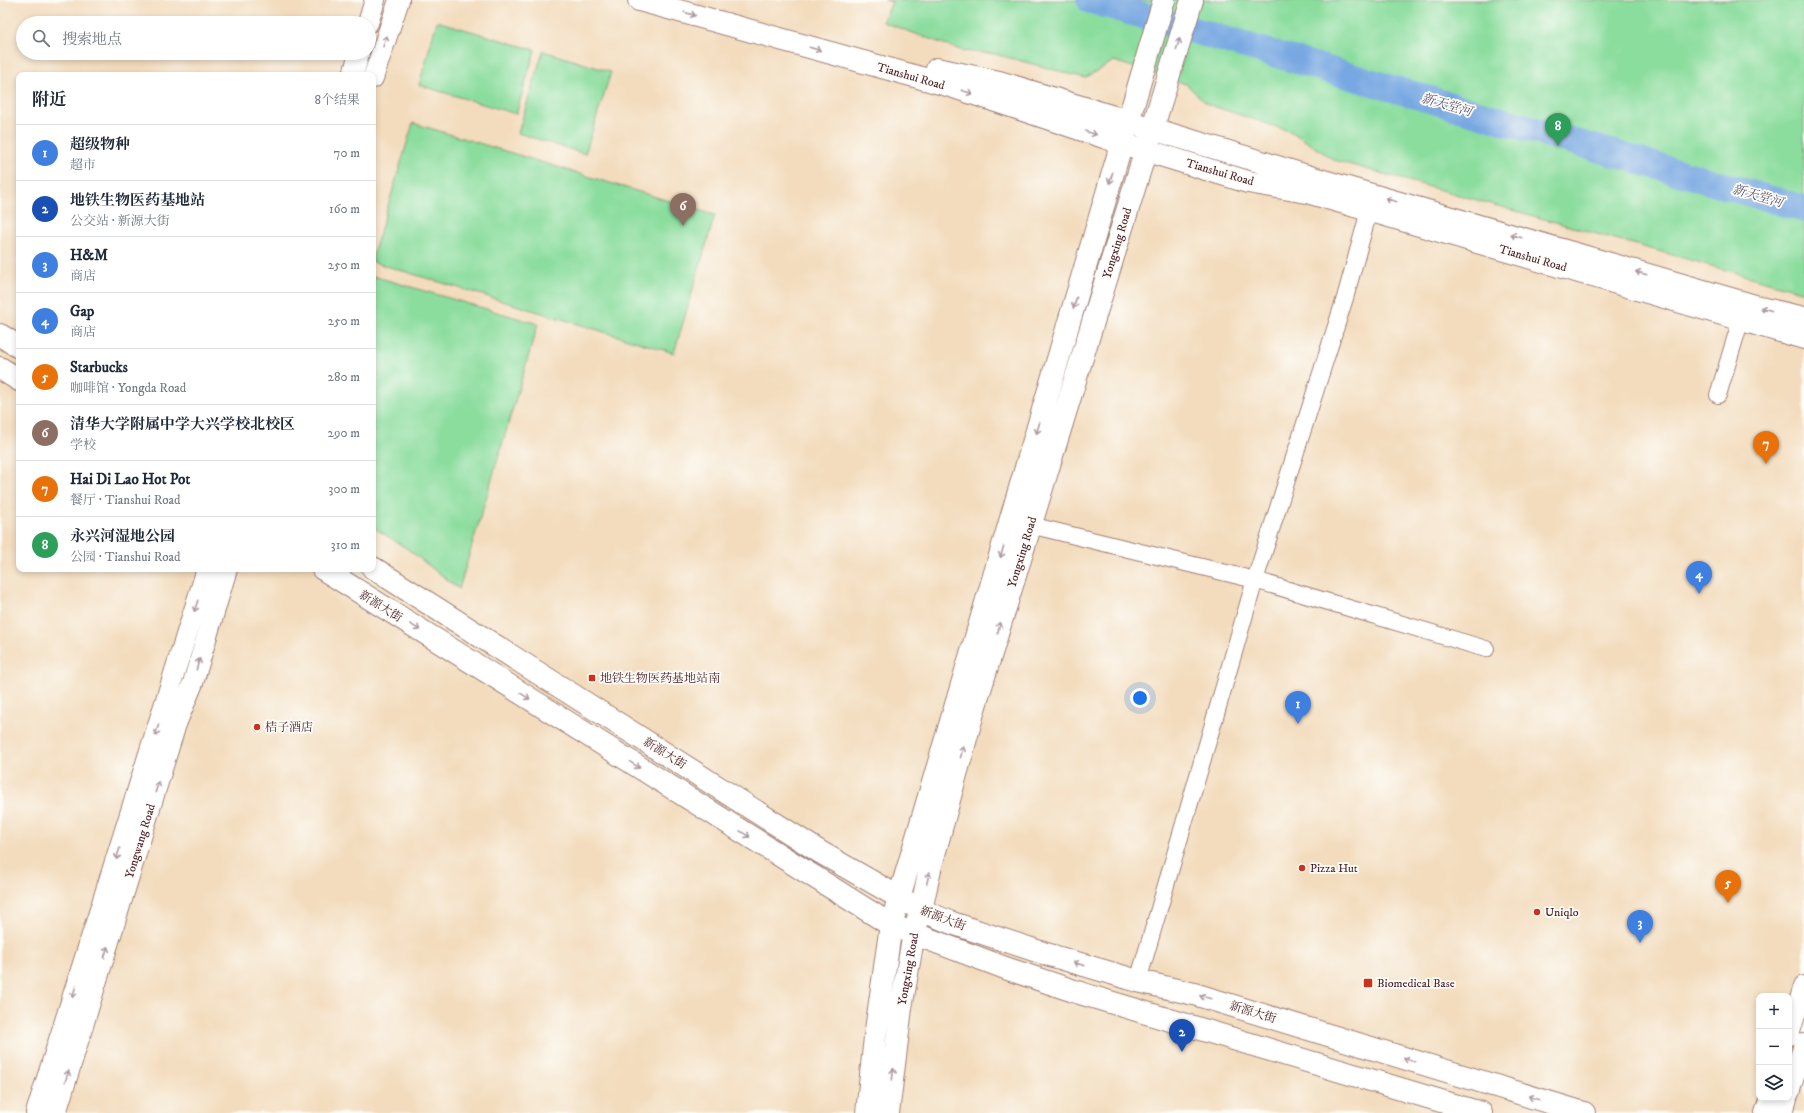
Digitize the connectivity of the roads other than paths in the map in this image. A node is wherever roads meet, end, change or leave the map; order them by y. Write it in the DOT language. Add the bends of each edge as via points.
graph roads {
  1 [pos="375,0"];
  2 [pos="399,0"];
  3 [pos="639,0"];
  4 [pos="695,0"];
  5 [pos="1164,0"];
  6 [pos="1192,0"];
  7 [pos="370,16"];
  8 [pos="357,60"];
  9 [pos="354,72"];
  10 [pos="375,72"];
  11 [pos="1128,122"];
  12 [pos="1152,129"];
  13 [pos="1122,143"];
  14 [pos="1145,150"];
  15 [pos="1370,211"];
  16 [pos="1804,318"];
  17 [pos="1741,319"];
  18 [pos="0,335"];
  19 [pos="1804,338"];
  20 [pos="16,345"];
  21 [pos="0,368"];
  22 [pos="16,378"];
  23 [pos="1718,395"];
  24 [pos="1030,526"];
  25 [pos="376,570"];
  26 [pos="206,572"];
  27 [pos="226,572"];
  28 [pos="328,572"];
  29 [pos="1255,580"];
  30 [pos="1486,649"];
  31 [pos="900,898"];
  32 [pos="921,910"];
  33 [pos="891,925"];
  34 [pos="914,933"];
  35 [pos="1138,981"];
  36 [pos="1804,986"];
  37 [pos="1791,1029"];
  38 [pos="1804,1044"];
  39 [pos="1792,1083"];
  40 [pos="1769,1101"];
  41 [pos="1786,1101"];
  42 [pos="36,1113"];
  43 [pos="56,1113"];
  44 [pos="867,1113"];
  45 [pos="888,1113"];
  46 [pos="1481,1113"];
  47 [pos="1584,1113"];
  48 [pos="1765,1113"];
  49 [pos="1783,1113"];
  1 -- 7 [label="street"];
  10 -- 2 [label="street, one-way"];
  3 -- 13 [label="main road, Tianshui Road, one-way" via="954,88"];
  4 -- 11 [label="main road, Tianshui Road" via="945,71 999,82"];
  5 -- 11 [label="main road, Yongxing Road"];
  12 -- 6 [label="main road, Yongxing Road, one-way"];
  8 -- 9 [label="street"];
  11 -- 12 [label="main road, Tianshui Road"];
  11 -- 13 [label="main road, Yongxing Road"];
  12 -- 14 [label="main road, Yongxing Road"];
  16 -- 12 [label="main road, Tianshui Road, one-way" via="1320,180"];
  13 -- 14 [label="main road, Tianshui Road"];
  13 -- 31 [label="main road, Yongxing Road, one-way"];
  14 -- 15 [label="main road, Tianshui Road" via="1248,182 1307,192"];
  14 -- 24 [label="main road, Yongxing Road"];
  15 -- 17 [label="main road, Tianshui Road"];
  15 -- 29 [label="street" via="1345,298"];
  17 -- 19 [label="main road, Tianshui Road"];
  17 -- 23 [label="street"];
  18 -- 20 [label="main road"];
  21 -- 22 [label="main road"];
  24 -- 29 [label="street"];
  32 -- 24 [label="main road, Yongxing Road, one-way" via="972,716"];
  25 -- 31 [label="main road, 新源大街" via="820,852"];
  26 -- 42 [label="street, Yongwang Road, one-way"];
  43 -- 27 [label="street, Yongwang Road, one-way" via="176,724 193,683"];
  28 -- 33 [label="main road, 新源大街, one-way"];
  29 -- 30 [label="street"];
  29 -- 35 [label="street"];
  31 -- 32 [label="main road, 新源大街"];
  31 -- 33 [label="main road, Yongxing Road"];
  32 -- 34 [label="main road, Yongxing Road"];
  35 -- 32 [label="main road, 新源大街, one-way" via="1043,953"];
  33 -- 34 [label="main road, 新源大街"];
  33 -- 44 [label="main road, Yongxing Road" via="874,1037"];
  45 -- 34 [label="main road, Yongxing Road, one-way" via="901,1008"];
  34 -- 46 [label="main road, 新源大街" via="1083,994"];
  47 -- 35 [label="main road, 新源大街, one-way" via="1194,994"];
  36 -- 37 [label="street"];
  38 -- 39 [label="street"];
  40 -- 48 [label="street"];
  41 -- 49 [label="street"];
}
